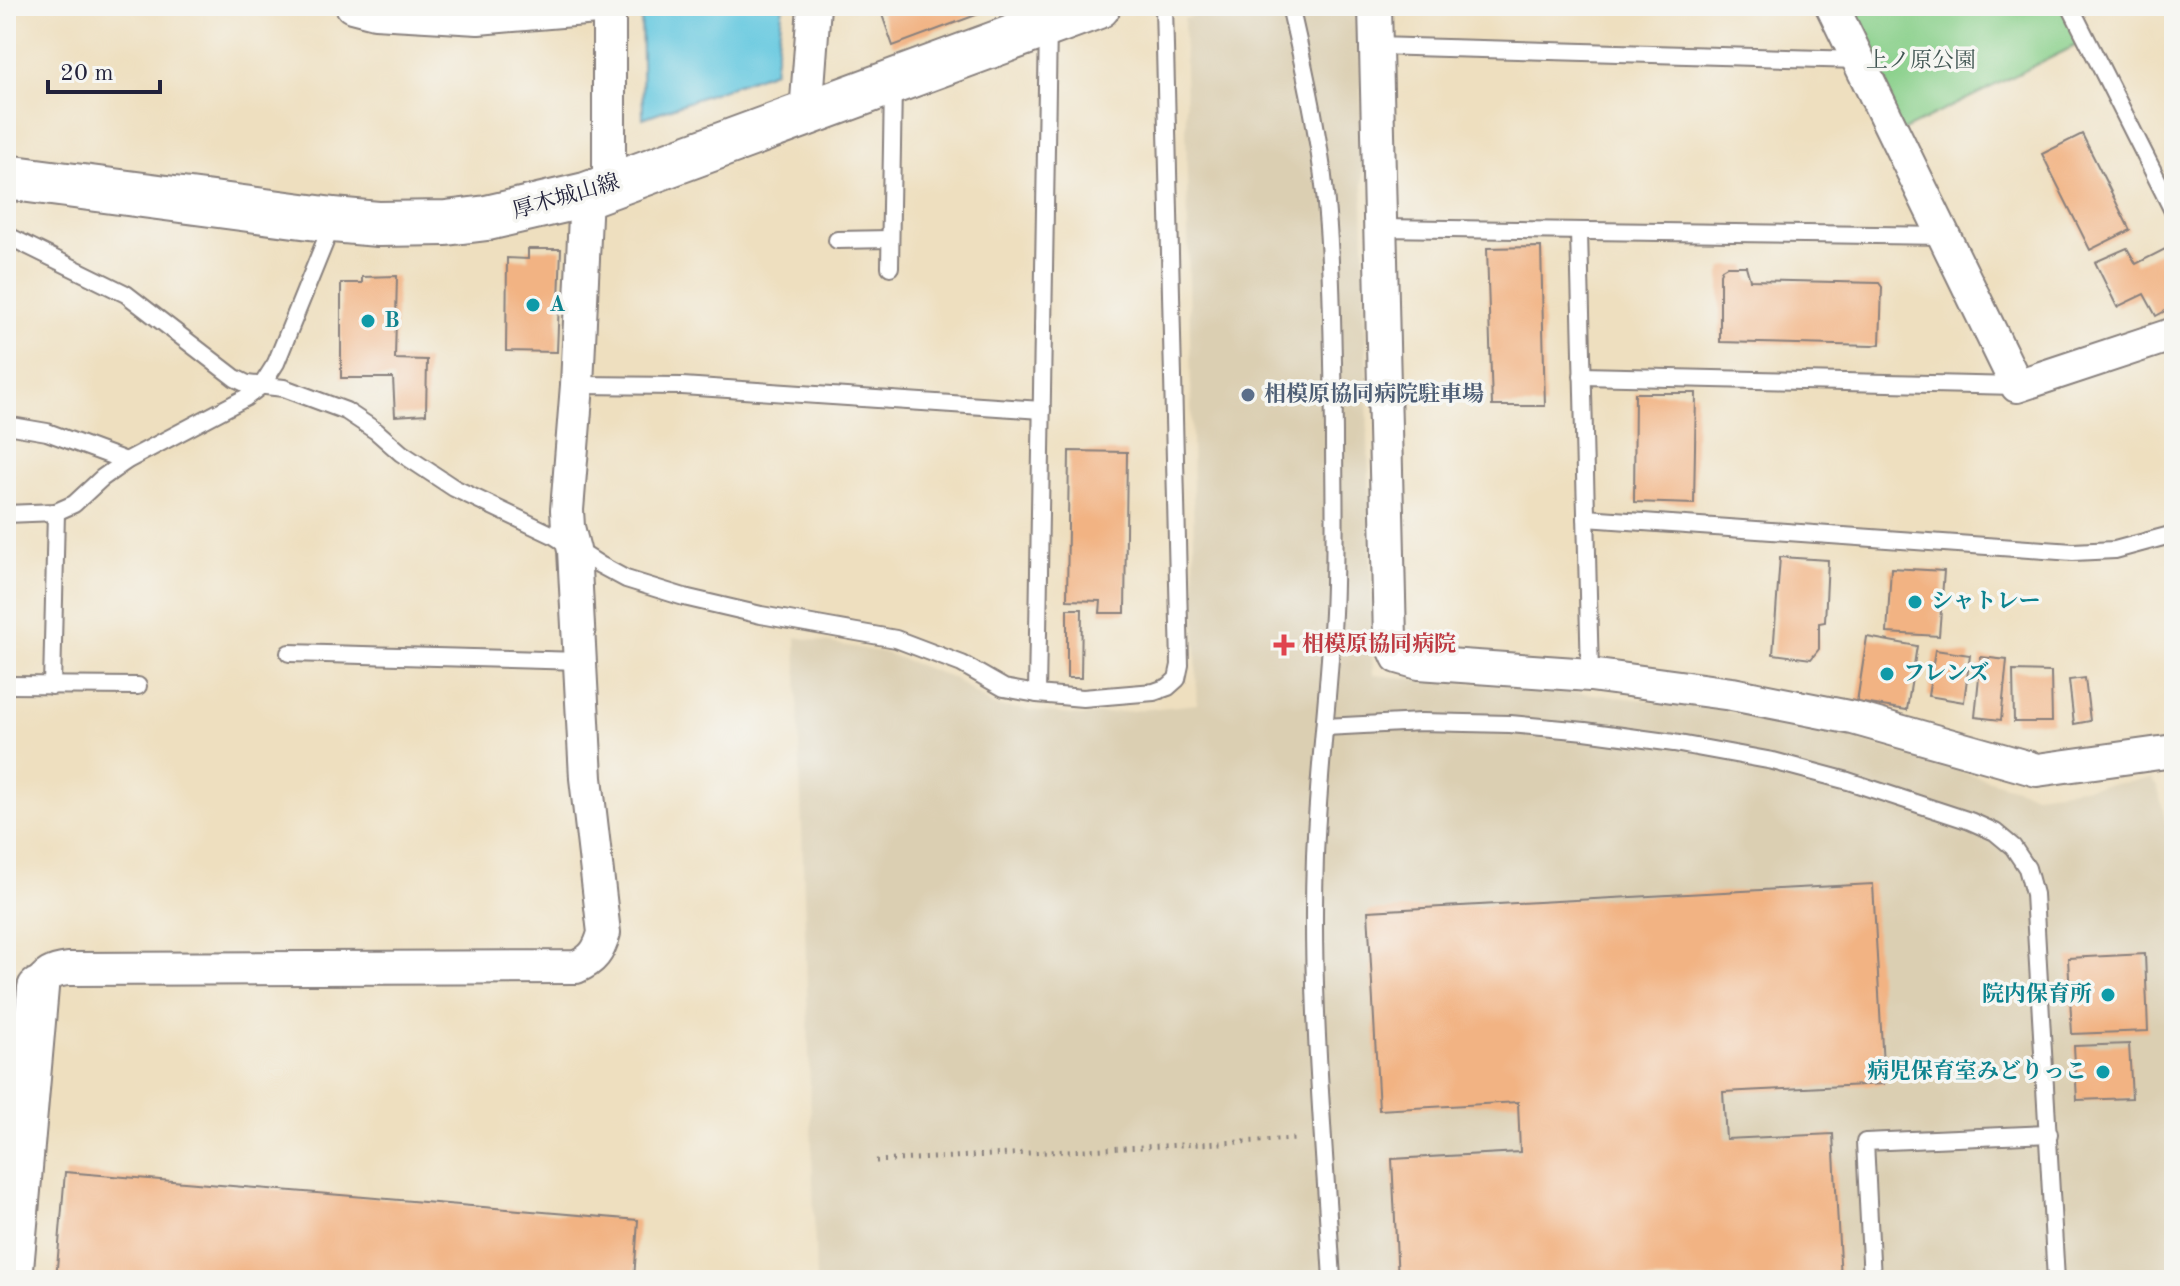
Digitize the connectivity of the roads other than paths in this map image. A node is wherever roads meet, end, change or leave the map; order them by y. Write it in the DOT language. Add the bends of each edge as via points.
graph roads {
  1 [pos="352,6"];
  2 [pos="609,6"];
  3 [pos="814,6"];
  4 [pos="1098,6"];
  5 [pos="1164,6"];
  6 [pos="1290,6"];
  7 [pos="1375,6"];
  8 [pos="1832,6"];
  9 [pos="2070,6"];
  10 [pos="1048,24"];
  11 [pos="1376,46"];
  12 [pos="1859,60"];
  13 [pos="893,82"];
  14 [pos="806,114"];
  15 [pos="6,177"];
  16 [pos="598,191"];
  17 [pos="2174,213"];
  18 [pos="333,220"];
  19 [pos="1380,228"];
  20 [pos="1579,232"];
  21 [pos="6,235"];
  22 [pos="1946,236"];
  23 [pos="890,239"];
  24 [pos="837,240"];
  25 [pos="890,267"];
  26 [pos="2174,334"];
  27 [pos="1582,376"];
  28 [pos="262,385"];
  29 [pos="577,385"];
  30 [pos="2017,386"];
  31 [pos="1042,410"];
  32 [pos="6,425"];
  33 [pos="126,461"];
  34 [pos="56,512"];
  35 [pos="6,514"];
  36 [pos="1586,518"];
  37 [pos="2174,534"];
  38 [pos="574,550"];
  39 [pos="289,653"];
  40 [pos="581,661"];
  41 [pos="1590,675"];
  42 [pos="6,685"];
  43 [pos="52,686"];
  44 [pos="138,686"];
  45 [pos="1037,694"];
  46 [pos="1325,727"];
  47 [pos="2174,752"];
  48 [pos="38,988"];
  49 [pos="2049,1134"];
  50 [pos="13,1199"];
  51 [pos="12,1280"];
  52 [pos="1332,1280"];
  53 [pos="1872,1280"];
  54 [pos="2056,1280"];
  1 -- 2 [label="street" via="478,18"];
  2 -- 16 [label="street"];
  3 -- 14 [label="street"];
  4 -- 10 [label="main road, 厚木城山線"];
  5 -- 45 [label="lane" via="1180,665 1177,679 1154,692 1083,698"];
  6 -- 46 [label="lane" via="1310,98 1328,226 1335,538"];
  7 -- 11 [label="street"];
  8 -- 12 [label="street"];
  9 -- 17 [label="lane"];
  10 -- 13 [label="main road, 厚木城山線"];
  10 -- 31 [label="lane"];
  11 -- 12 [label="lane"];
  11 -- 19 [label="street"];
  12 -- 22 [label="street"];
  13 -- 14 [label="main road, 厚木城山線"];
  13 -- 23 [label="lane"];
  14 -- 16 [label="main road, 厚木城山線"];
  15 -- 18 [label="main road, 厚木城山線"];
  16 -- 18 [label="main road, 厚木城山線" via="446,223"];
  16 -- 29 [label="street"];
  18 -- 28 [label="lane" via="282,349"];
  19 -- 20 [label="lane"];
  19 -- 41 [label="street" via="1390,639 1398,657 1419,663"];
  20 -- 22 [label="lane"];
  20 -- 27 [label="lane"];
  21 -- 28 [label="lane" via="126,294 235,378"];
  22 -- 30 [label="street"];
  23 -- 24 [label="lane"];
  23 -- 25 [label="lane"];
  26 -- 30 [label="street"];
  27 -- 30 [label="lane"];
  27 -- 36 [label="lane"];
  28 -- 33 [label="lane"];
  28 -- 38 [label="lane" via="346,411 454,488"];
  29 -- 31 [label="lane" via="682,386"];
  29 -- 38 [label="street" via="567,510"];
  31 -- 45 [label="lane"];
  32 -- 33 [label="lane" via="47,432"];
  33 -- 34 [label="lane" via="74,504"];
  34 -- 35 [label="lane"];
  34 -- 43 [label="lane"];
  36 -- 37 [label="lane" via="2073,552 2115,550"];
  36 -- 41 [label="lane"];
  38 -- 40 [label="street"];
  38 -- 45 [label="lane" via="626,579 761,615 896,639 962,664 1004,688"];
  39 -- 40 [label="lane"];
  40 -- 48 [label="street" via="586,778 604,933 586,962 576,967 68,969 54,971"];
  41 -- 47 [label="street" via="1732,694 1853,718 2037,770"];
  42 -- 43 [label="lane"];
  43 -- 44 [label="lane"];
  46 -- 49 [label="lane" via="1510,724 1674,743 1848,781 1995,832 2027,868 2034,894"];
  46 -- 52 [label="lane" via="1314,913"];
  48 -- 50 [label="street"];
  49 -- 53 [label="lane" via="1865,1142"];
  49 -- 54 [label="lane"];
  50 -- 51 [label="street"];
}
